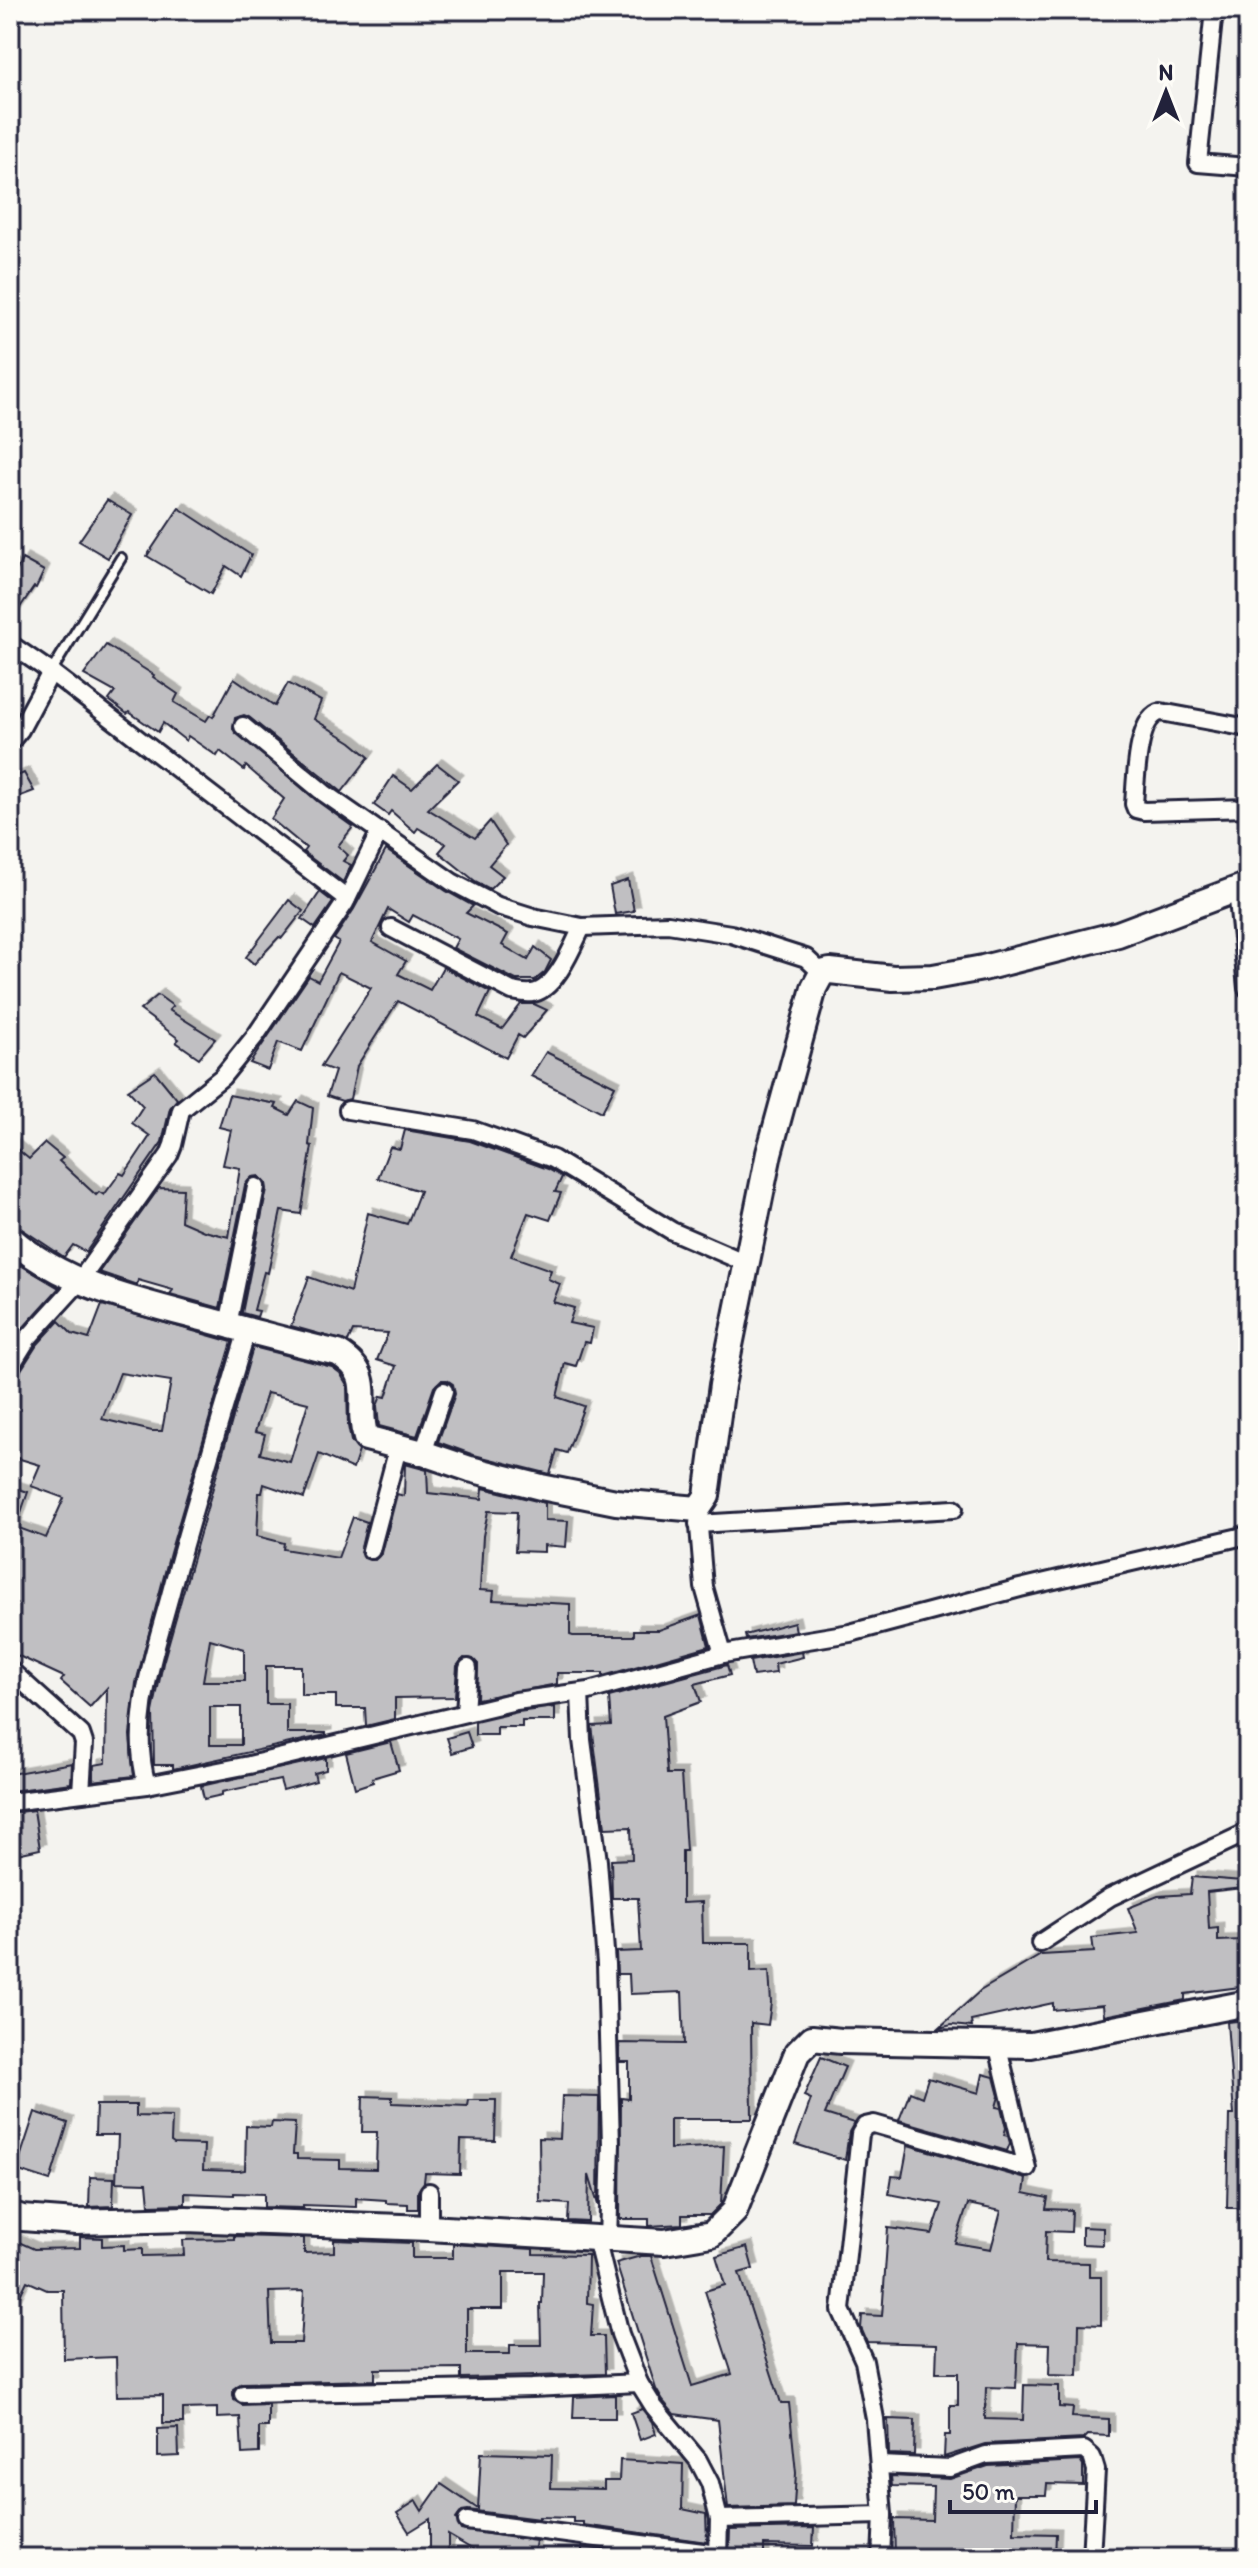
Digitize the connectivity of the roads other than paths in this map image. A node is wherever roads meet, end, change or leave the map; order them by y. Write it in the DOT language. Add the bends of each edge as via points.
graph roads {
  1 [pos="1214,10"];
  2 [pos="1248,167"];
  3 [pos="121,558"];
  4 [pos="10,644"];
  5 [pos="51,672"];
  6 [pos="243,726"];
  7 [pos="1248,728"];
  8 [pos="10,742"];
  9 [pos="1248,808"];
  10 [pos="380,831"];
  11 [pos="1243,887"];
  12 [pos="347,899"];
  13 [pos="582,927"];
  14 [pos="391,928"];
  15 [pos="819,970"];
  16 [pos="1247,988"];
  17 [pos="348,1110"];
  18 [pos="256,1187"];
  19 [pos="10,1238"];
  20 [pos="746,1263"];
  21 [pos="79,1282"];
  22 [pos="238,1328"];
  23 [pos="10,1367"];
  24 [pos="444,1391"];
  25 [pos="398,1448"];
  26 [pos="423,1453"];
  27 [pos="954,1509"];
  28 [pos="698,1516"];
  29 [pos="1248,1535"];
  30 [pos="371,1550"];
  31 [pos="723,1654"];
  32 [pos="468,1668"];
  33 [pos="10,1670"];
  34 [pos="580,1693"];
  35 [pos="465,1713"];
  36 [pos="147,1785"];
  37 [pos="81,1793"];
  38 [pos="10,1802"];
  39 [pos="1248,1832"];
  40 [pos="1040,1943"];
  41 [pos="1248,2003"];
  42 [pos="997,2043"];
  43 [pos="429,2192"];
  44 [pos="10,2214"];
  45 [pos="429,2228"];
  46 [pos="602,2238"];
  47 [pos="639,2383"];
  48 [pos="243,2394"];
  49 [pos="879,2465"];
  50 [pos="883,2515"];
  51 [pos="719,2519"];
  52 [pos="467,2521"];
  53 [pos="718,2556"];
  54 [pos="881,2558"];
  55 [pos="1091,2558"];
  1 -- 2 [label="street" via="1198,163"];
  3 -- 5 [label="lane"];
  4 -- 5 [label="street"];
  5 -- 8 [label="street"];
  5 -- 12 [label="street"];
  6 -- 10 [label="street"];
  7 -- 9 [label="street" via="1154,714 1142,736 1134,804 1144,811"];
  10 -- 12 [label="street"];
  10 -- 13 [label="street" via="484,899"];
  11 -- 15 [label="street" via="1118,934 983,968 893,978"];
  11 -- 16 [label="street"];
  12 -- 21 [label="street" via="256,1035 222,1077 181,1110 169,1155"];
  13 -- 14 [label="street" via="545,988 529,994 512,991"];
  13 -- 15 [label="street" via="693,927 780,949 806,958"];
  15 -- 20 [label="street" via="769,1153"];
  17 -- 20 [label="street" via="473,1130 553,1159 672,1231"];
  18 -- 22 [label="street"];
  19 -- 21 [label="street"];
  20 -- 28 [label="street" via="707,1496"];
  21 -- 22 [label="street"];
  21 -- 23 [label="street" via="28,1338"];
  22 -- 25 [label="street" via="352,1361 361,1376 366,1438"];
  22 -- 36 [label="street" via="147,1685 141,1764"];
  24 -- 26 [label="street"];
  25 -- 26 [label="street"];
  25 -- 30 [label="street"];
  26 -- 28 [label="street" via="470,1469"];
  27 -- 28 [label="street"];
  28 -- 31 [label="street" via="704,1587"];
  29 -- 31 [label="street" via="850,1633"];
  31 -- 34 [label="street"];
  32 -- 35 [label="street"];
  33 -- 37 [label="street" via="81,1734"];
  34 -- 35 [label="street"];
  34 -- 46 [label="street" via="606,1964 611,2144"];
  35 -- 36 [label="street"];
  36 -- 37 [label="street"];
  37 -- 38 [label="street"];
  39 -- 40 [label="street" via="1110,1897"];
  41 -- 42 [label="street" via="1031,2045"];
  42 -- 46 [label="street" via="812,2038 797,2053 734,2212 712,2234 664,2242"];
  42 -- 49 [label="street" via="1027,2168 874,2124 860,2134 841,2310 864,2361"];
  43 -- 45 [label="street"];
  44 -- 45 [label="street" via="76,2222 186,2219"];
  45 -- 46 [label="street"];
  46 -- 47 [label="street" via="620,2334"];
  47 -- 48 [label="street"];
  47 -- 51 [label="street" via="698,2460"];
  49 -- 50 [label="street"];
  49 -- 55 [label="street" via="950,2468 986,2455 1084,2450 1096,2470"];
  50 -- 51 [label="street"];
  50 -- 54 [label="street"];
  51 -- 53 [label="street"];
  52 -- 53 [label="street"];
}
